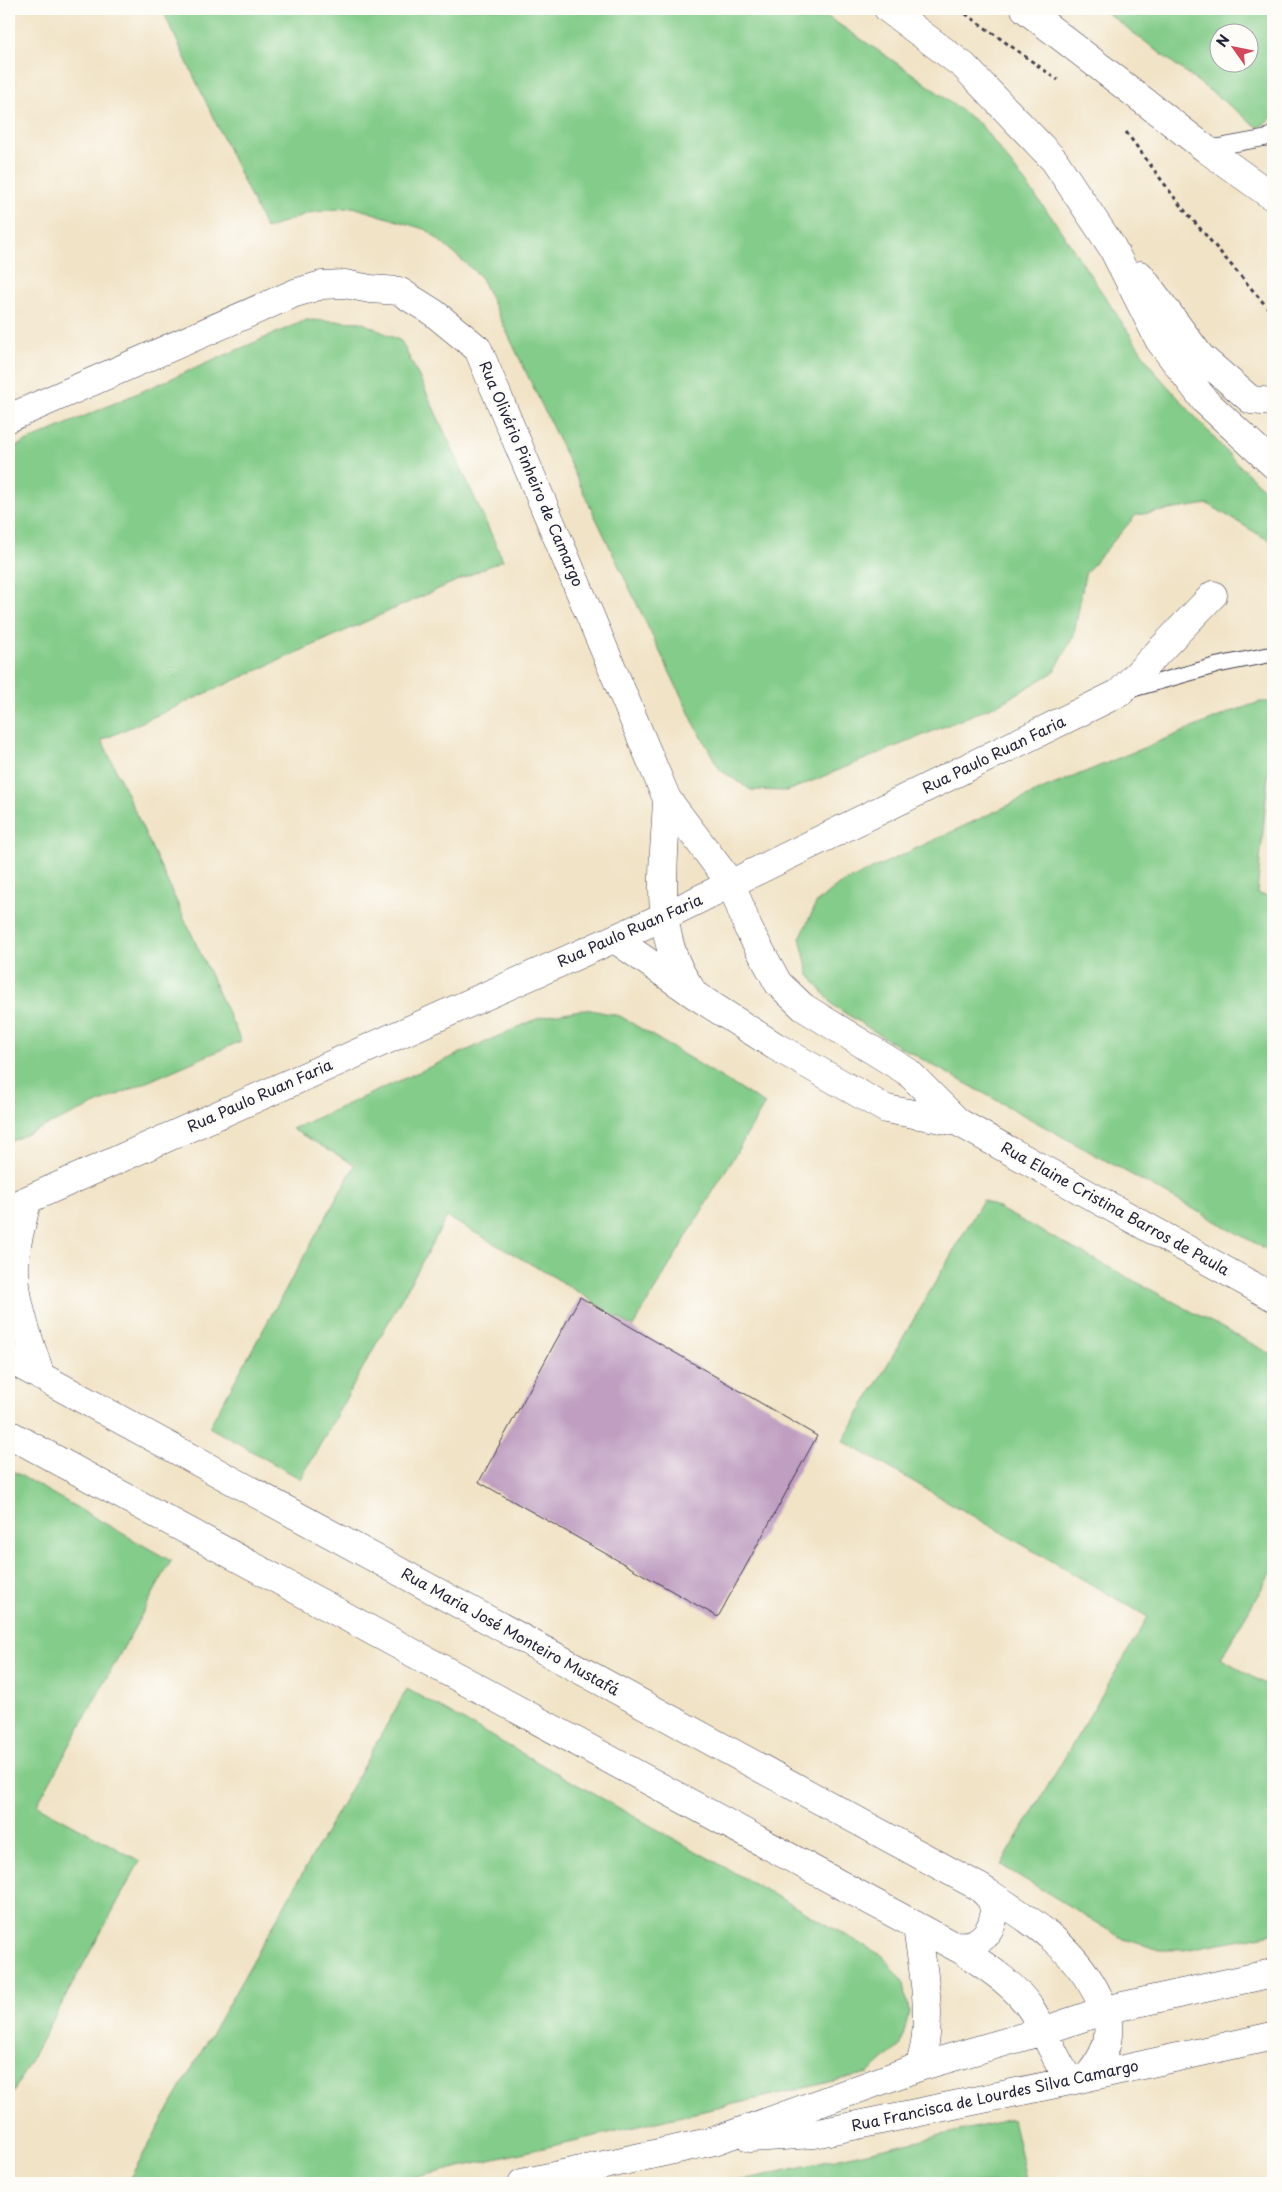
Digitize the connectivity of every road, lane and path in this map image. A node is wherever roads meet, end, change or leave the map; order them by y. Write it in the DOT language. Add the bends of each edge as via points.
graph roads {
  1 [pos="888,9"];
  2 [pos="959,9"];
  3 [pos="1025,9"];
  4 [pos="1060,82"];
  5 [pos="1123,128"];
  6 [pos="1273,134"];
  7 [pos="1206,148"];
  8 [pos="1273,197"];
  9 [pos="1112,247"];
  10 [pos="1273,314"];
  11 [pos="1273,402"];
  12 [pos="9,418"];
  13 [pos="1273,464"];
  14 [pos="1213,595"];
  15 [pos="1273,654"];
  16 [pos="1119,693"];
  17 [pos="667,799"];
  18 [pos="732,885"];
  19 [pos="663,917"];
  20 [pos="615,939"];
  21 [pos="695,995"];
  22 [pos="958,1122"];
  23 [pos="18,1204"];
  24 [pos="1273,1297"];
  25 [pos="9,1359"];
  26 [pos="41,1377"];
  27 [pos="9,1434"];
  28 [pos="980,1887"];
  29 [pos="917,1927"];
  30 [pos="952,1945"];
  31 [pos="1273,1973"];
  32 [pos="1105,2010"];
  33 [pos="1043,2031"];
  34 [pos="1273,2036"];
  35 [pos="919,2067"];
  36 [pos="1079,2079"];
  37 [pos="714,2141"];
  38 [pos="522,2183"];
  1 -- 9 [label="street" via="964,66 1054,160"];
  2 -- 4 [label="path"];
  3 -- 7 [label="street"];
  5 -- 10 [label="path" via="1180,206"];
  6 -- 7 [label="lane"];
  7 -- 8 [label="street"];
  9 -- 11 [label="street" via="1144,279 1200,356 1251,400"];
  9 -- 13 [label="street" via="1159,340 1205,401"];
  12 -- 17 [label="street, Rua Olivério Pinheiro de Camargo" via="322,284 399,291 434,313 478,349"];
  14 -- 16 [label="street, Rua Paulo Ruan Faria"];
  15 -- 16 [label="lane" via="1218,665"];
  16 -- 18 [label="street, Rua Paulo Ruan Faria"];
  17 -- 18 [label="street, Rua Olivério Pinheiro de Camargo"];
  17 -- 19 [label="street, Rua Olivério Pinheiro de Camargo"];
  18 -- 19 [label="street, Rua Paulo Ruan Faria"];
  18 -- 22 [label="street, Rua Elaine Cristina Barros de Paula" via="748,928 778,983 803,1008 908,1072"];
  19 -- 20 [label="street, Rua Paulo Ruan Faria"];
  19 -- 21 [label="street, Rua Elaine Cristina Barros de Paula" via="673,956"];
  20 -- 21 [label="street, Rua Elaine Cristina Barros de Paula"];
  20 -- 23 [label="street, Rua Paulo Ruan Faria"];
  21 -- 22 [label="street, Rua Elaine Cristina Barros de Paula" via="775,1046 886,1109"];
  22 -- 24 [label="street, Rua Elaine Cristina Barros de Paula"];
  23 -- 26 [label="street" via="15,1274 22,1317"];
  25 -- 26 [label="street, Rua Maria José Monteiro Mustafá"];
  26 -- 28 [label="street, Rua Maria José Monteiro Mustafá"];
  27 -- 29 [label="street"];
  28 -- 30 [label="street, Rua Maria José Monteiro Mustafá" via="992,1900 991,1926 984,1936 971,1944"];
  28 -- 32 [label="street, Rua Maria José Monteiro Mustafá" via="1056,1939 1081,1967"];
  29 -- 30 [label="street"];
  29 -- 35 [label="street" via="927,2001"];
  30 -- 33 [label="street" via="1014,1989"];
  31 -- 32 [label="street, Rua Francisca de Lourdes Silva Camargo"];
  32 -- 33 [label="street, Rua Francisca de Lourdes Silva Camargo"];
  32 -- 36 [label="street, Rua Maria José Monteiro Mustafá" via="1108,2036 1099,2063"];
  33 -- 35 [label="street, Rua Francisca de Lourdes Silva Camargo"];
  33 -- 36 [label="street"];
  34 -- 36 [label="street, Rua Francisca de Lourdes Silva Camargo"];
  35 -- 37 [label="street, Rua Francisca de Lourdes Silva Camargo"];
  36 -- 37 [label="street, Rua Francisca de Lourdes Silva Camargo" via="814,2134"];
  37 -- 38 [label="street, Rua Francisca de Lourdes Silva Camargo"];
}
